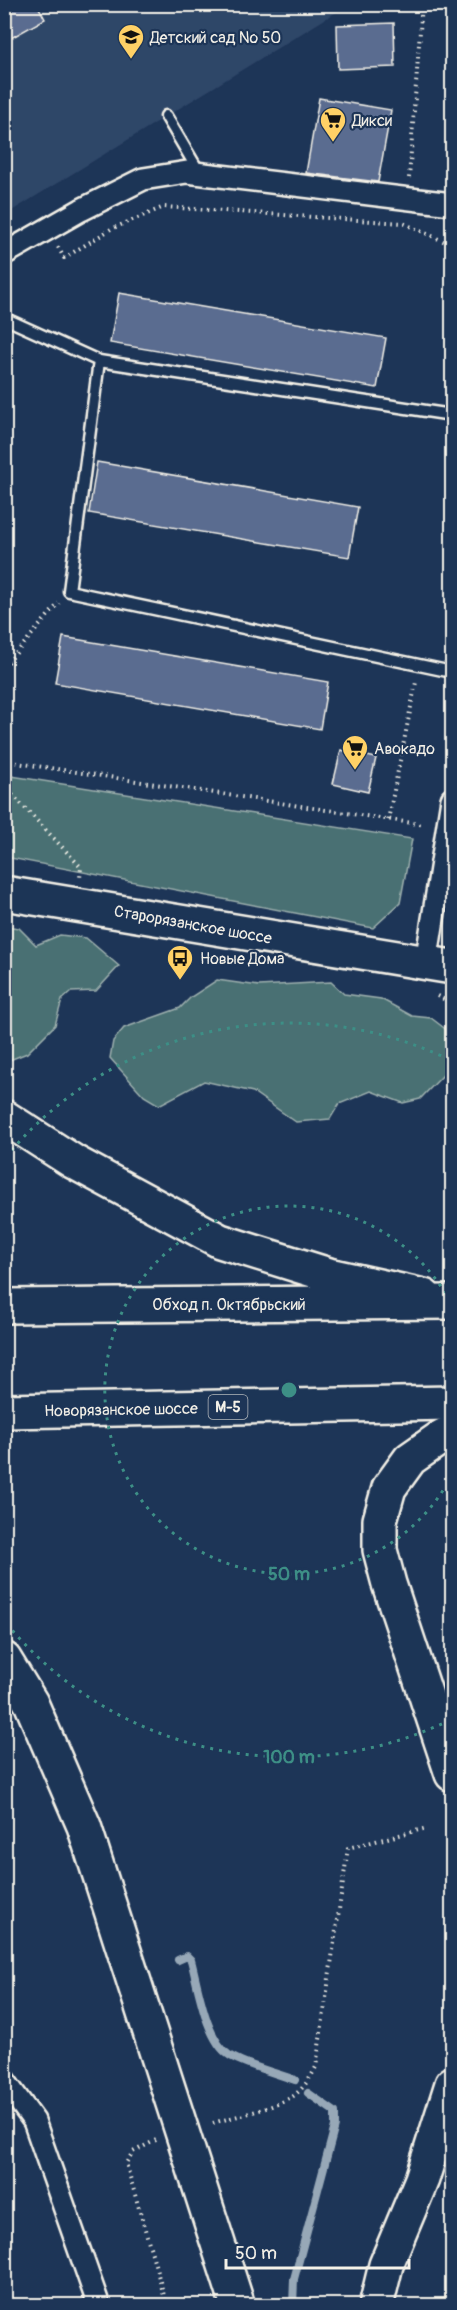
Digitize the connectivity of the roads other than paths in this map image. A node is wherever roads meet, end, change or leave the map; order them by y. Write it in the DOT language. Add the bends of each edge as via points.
graph roads {
  1 [pos="166,116"];
  2 [pos="200,173"];
  3 [pos="453,204"];
  4 [pos="4,254"];
  5 [pos="4,318"];
  6 [pos="99,361"];
  7 [pos="453,415"];
  8 [pos="453,672"];
  9 [pos="453,799"];
  10 [pos="4,893"];
  11 [pos="439,975"];
  12 [pos="4,1117"];
  13 [pos="453,1302"];
  14 [pos="4,1306"];
  15 [pos="453,1403"];
  16 [pos="4,1411"];
  17 [pos="453,1432"];
  18 [pos="4,1659"];
  19 [pos="453,1774"];
  20 [pos="4,2080"];
  21 [pos="453,2084"];
  22 [pos="99,2306"];
  23 [pos="238,2306"];
  24 [pos="376,2306"];
  1 -- 2 [label="lane"];
  2 -- 3 [label="street"];
  2 -- 4 [label="street" via="143,179"];
  5 -- 6 [label="lane"];
  6 -- 7 [label="lane"];
  6 -- 8 [label="lane" via="69,591"];
  9 -- 11 [label="street"];
  10 -- 11 [label="main road, Старорязанское шоссе"];
  12 -- 13 [label="main road" via="74,1162 220,1241 329,1275"];
  13 -- 14 [label="main road, Обход п. Октябрьский"];
  15 -- 16 [label="main road, Новорязанское шоссе / М-5"];
  17 -- 19 [label="main road" via="410,1459 389,1488 380,1520 380,1550"];
  18 -- 23 [label="main road" via="31,1703 84,1826"];
  20 -- 22 [label="street" via="34,2121"];
  21 -- 24 [label="main road" via="422,2179 386,2265"];
}
